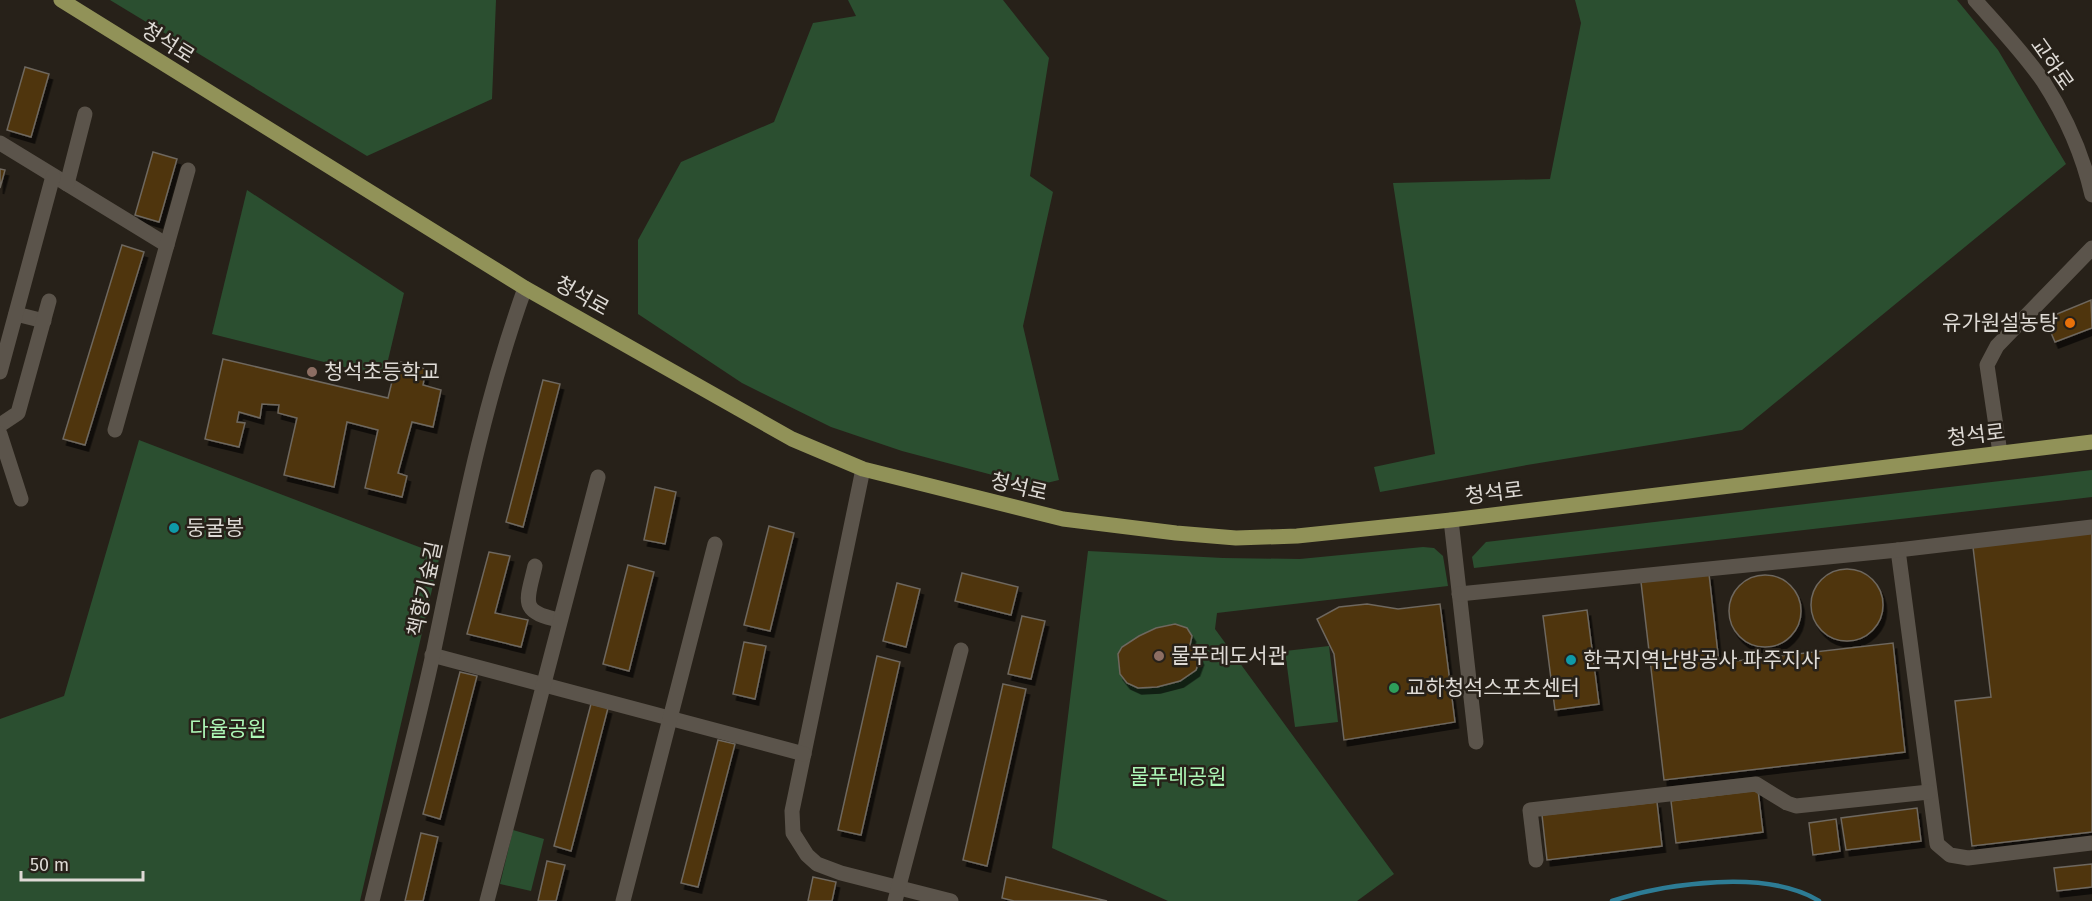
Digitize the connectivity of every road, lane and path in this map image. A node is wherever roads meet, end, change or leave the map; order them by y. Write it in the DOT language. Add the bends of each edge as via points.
graph roads {
  1 [pos="61,0"];
  2 [pos="1975,0"];
  3 [pos="77,5"];
  4 [pos="85,114"];
  5 [pos="0,143"];
  6 [pos="188,170"];
  7 [pos="53,176"];
  8 [pos="67,184"];
  9 [pos="2092,195"];
  10 [pos="167,245"];
  11 [pos="2092,248"];
  12 [pos="525,288"];
  13 [pos="49,301"];
  14 [pos="16,314"];
  15 [pos="44,321"];
  16 [pos="0,372"];
  17 [pos="0,425"];
  18 [pos="114,430"];
  19 [pos="0,434"];
  20 [pos="2092,442"];
  21 [pos="2000,453"];
  22 [pos="863,469"];
  23 [pos="598,477"];
  24 [pos="21,499"];
  25 [pos="1451,520"];
  26 [pos="2092,527"];
  27 [pos="715,544"];
  28 [pos="1898,550"];
  29 [pos="536,566"];
  30 [pos="1459,594"];
  31 [pos="560,620"];
  32 [pos="961,650"];
  33 [pos="432,655"];
  34 [pos="543,685"];
  35 [pos="670,719"];
  36 [pos="1476,742"];
  37 [pos="804,754"];
  38 [pos="1929,792"];
  39 [pos="2092,843"];
  40 [pos="1536,860"];
  41 [pos="897,894"];
  42 [pos="372,901"];
  43 [pos="487,901"];
  44 [pos="623,901"];
  45 [pos="951,901"];
  1 -- 3 [label="main road, 청석로"];
  2 -- 9 [label="street, 교하로" via="2043,82 2069,130"];
  3 -- 12 [label="main road, 청석로"];
  4 -- 8 [label="street"];
  5 -- 7 [label="street"];
  6 -- 10 [label="street"];
  7 -- 8 [label="street"];
  7 -- 14 [label="street"];
  8 -- 10 [label="street"];
  10 -- 18 [label="street"];
  11 -- 21 [label="street" via="1997,346 1987,365"];
  12 -- 22 [label="main road, 청석로" via="792,439"];
  12 -- 33 [label="street, 책향기숲길" via="505,342 482,428"];
  13 -- 15 [label="street"];
  14 -- 15 [label="street"];
  14 -- 16 [label="street"];
  15 -- 17 [label="street" via="18,413"];
  19 -- 24 [label="street"];
  20 -- 21 [label="main road, 청석로"];
  21 -- 25 [label="main road, 청석로"];
  22 -- 25 [label="main road, 청석로" via="1064,519 1176,533 1236,538 1296,536"];
  22 -- 37 [label="street"];
  23 -- 31 [label="street"];
  25 -- 30 [label="street"];
  26 -- 28 [label="street"];
  27 -- 35 [label="street"];
  28 -- 30 [label="street"];
  28 -- 38 [label="street"];
  29 -- 31 [label="street" via="527,599 530,609"];
  30 -- 36 [label="street"];
  31 -- 34 [label="street"];
  32 -- 41 [label="street"];
  33 -- 34 [label="street"];
  33 -- 42 [label="street, 책향기숲길"];
  34 -- 35 [label="street"];
  34 -- 43 [label="street"];
  35 -- 37 [label="street"];
  35 -- 44 [label="street"];
  37 -- 41 [label="street" via="792,811 793,833 807,855 817,864"];
  38 -- 39 [label="street" via="1937,844 1950,855 1968,858"];
  38 -- 40 [label="street" via="1796,806 1756,784 1530,810"];
  41 -- 45 [label="street"];
}
